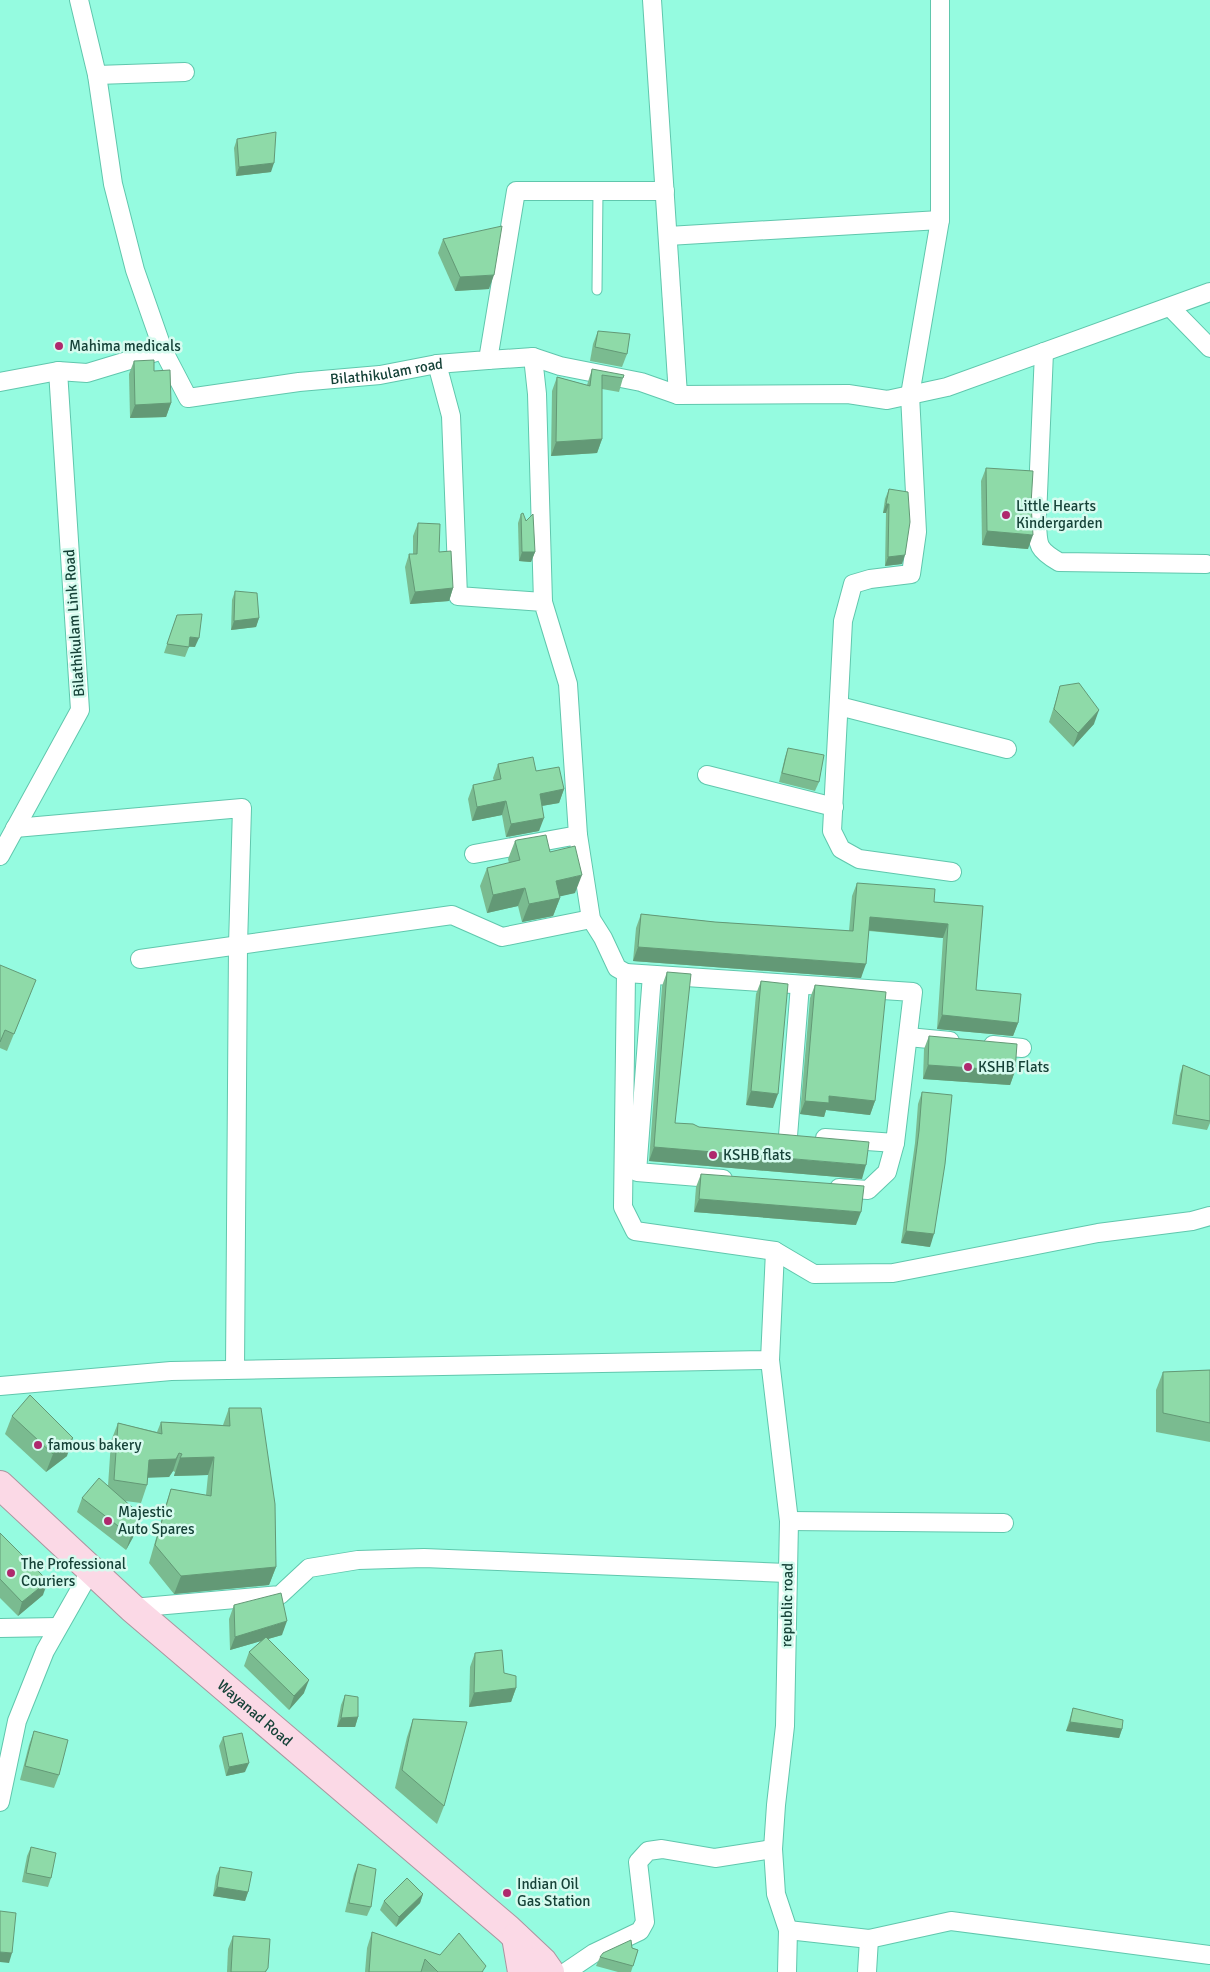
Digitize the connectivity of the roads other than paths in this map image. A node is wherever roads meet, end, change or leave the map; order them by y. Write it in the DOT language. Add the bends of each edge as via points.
graph roads {
  1 [pos="79,0"];
  2 [pos="652,0"];
  3 [pos="940,0"];
  4 [pos="186,72"];
  5 [pos="97,75"];
  6 [pos="598,191"];
  7 [pos="665,191"];
  8 [pos="940,220"];
  9 [pos="668,236"];
  10 [pos="597,290"];
  11 [pos="1210,292"];
  12 [pos="1170,307"];
  13 [pos="1210,348"];
  14 [pos="163,350"];
  15 [pos="1044,352"];
  16 [pos="532,357"];
  17 [pos="488,360"];
  18 [pos="437,364"];
  19 [pos="58,371"];
  20 [pos="0,382"];
  21 [pos="678,395"];
  22 [pos="910,395"];
  23 [pos="1206,564"];
  24 [pos="543,602"];
  25 [pos="839,706"];
  26 [pos="1007,749"];
  27 [pos="708,774"];
  28 [pos="834,807"];
  29 [pos="15,828"];
  30 [pos="578,835"];
  31 [pos="474,854"];
  32 [pos="0,856"];
  33 [pos="952,872"];
  34 [pos="592,919"];
  35 [pos="238,945"];
  36 [pos="140,958"];
  37 [pos="626,973"];
  38 [pos="652,974"];
  39 [pos="800,985"];
  40 [pos="908,1037"];
  41 [pos="1022,1048"];
  42 [pos="769,1134"];
  43 [pos="788,1136"];
  44 [pos="895,1143"];
  45 [pos="743,1181"];
  46 [pos="820,1187"];
  47 [pos="1210,1216"];
  48 [pos="776,1251"];
  49 [pos="770,1360"];
  50 [pos="234,1369"];
  51 [pos="0,1386"];
  52 [pos="0,1485"];
  53 [pos="789,1521"];
  54 [pos="1004,1523"];
  55 [pos="91,1570"];
  56 [pos="787,1573"];
  57 [pos="132,1608"];
  58 [pos="58,1627"];
  59 [pos="0,1628"];
  60 [pos="0,1802"];
  61 [pos="773,1849"];
  62 [pos="788,1930"];
  63 [pos="516,1937"];
  64 [pos="869,1939"];
  65 [pos="1210,1955"];
  66 [pos="522,1972"];
  67 [pos="550,1972"];
  68 [pos="566,1972"];
  69 [pos="787,1972"];
  70 [pos="867,1972"];
  1 -- 5 [label="street"];
  2 -- 7 [label="street"];
  3 -- 8 [label="street"];
  4 -- 5 [label="street"];
  5 -- 14 [label="street" via="113,184 135,270"];
  6 -- 7 [label="street"];
  6 -- 10 [label="lane"];
  6 -- 17 [label="street" via="516,191"];
  7 -- 9 [label="street"];
  8 -- 9 [label="street"];
  8 -- 22 [label="street"];
  9 -- 21 [label="street"];
  11 -- 12 [label="street"];
  12 -- 13 [label="street"];
  12 -- 15 [label="street"];
  14 -- 18 [label="street, Bilathikulam road" via="188,398 299,382 380,375"];
  14 -- 19 [label="street" via="87,373"];
  15 -- 22 [label="street" via="947,388"];
  15 -- 23 [label="street" via="1037,517 1038,541 1043,553 1059,562"];
  16 -- 17 [label="street, Bilathikulam road"];
  16 -- 21 [label="street" via="560,366 641,382"];
  16 -- 24 [label="street" via="537,394"];
  17 -- 18 [label="street, Bilathikulam road"];
  18 -- 24 [label="street" via="451,416 458,596"];
  19 -- 20 [label="street"];
  19 -- 29 [label="street, Bilathikulam Link Road" via="80,710"];
  21 -- 22 [label="street" via="848,394 888,400"];
  22 -- 25 [label="street" via="917,532 911,574 853,584 843,621"];
  24 -- 30 [label="street" via="568,684"];
  25 -- 26 [label="street"];
  25 -- 28 [label="street"];
  27 -- 28 [label="street"];
  28 -- 33 [label="street" via="832,831 840,849 859,860"];
  29 -- 32 [label="street, Bilathikulam Link Road"];
  29 -- 35 [label="street" via="242,808"];
  30 -- 31 [label="street"];
  30 -- 34 [label="street"];
  34 -- 35 [label="street" via="502,937 452,915"];
  34 -- 37 [label="street" via="617,968"];
  35 -- 36 [label="street"];
  35 -- 50 [label="street"];
  37 -- 38 [label="street"];
  37 -- 48 [label="street" via="623,1207 635,1231"];
  38 -- 39 [label="street"];
  38 -- 45 [label="street" via="637,1172"];
  39 -- 40 [label="street" via="914,992"];
  39 -- 43 [label="street"];
  40 -- 41 [label="street"];
  40 -- 44 [label="street"];
  42 -- 43 [label="street"];
  43 -- 44 [label="street"];
  44 -- 46 [label="street" via="887,1172 868,1190"];
  47 -- 48 [label="street" via="1098,1233 893,1273 814,1274"];
  48 -- 49 [label="street, republic road"];
  49 -- 50 [label="street"];
  49 -- 53 [label="street, republic road"];
  50 -- 51 [label="street" via="171,1371"];
  52 -- 55 [label="main road, Wayanad Road"];
  53 -- 54 [label="street"];
  53 -- 56 [label="street, republic road"];
  55 -- 57 [label="main road, Wayanad Road"];
  55 -- 58 [label="street"];
  56 -- 57 [label="street" via="424,1558 358,1560 309,1568 280,1595"];
  56 -- 61 [label="street, republic road" via="785,1726"];
  57 -- 63 [label="main road, Wayanad Road"];
  58 -- 59 [label="street"];
  58 -- 60 [label="street" via="17,1721"];
  61 -- 62 [label="street, republic road" via="776,1894"];
  61 -- 68 [label="street" via="715,1858 662,1849 648,1851 638,1862 645,1922 640,1931 594,1953"];
  62 -- 64 [label="street"];
  62 -- 69 [label="street, republic road"];
  63 -- 66 [label="main road"];
  63 -- 67 [label="main road, Wayanad Road" via="544,1962"];
  64 -- 65 [label="street" via="951,1921"];
  64 -- 70 [label="street"];
}
